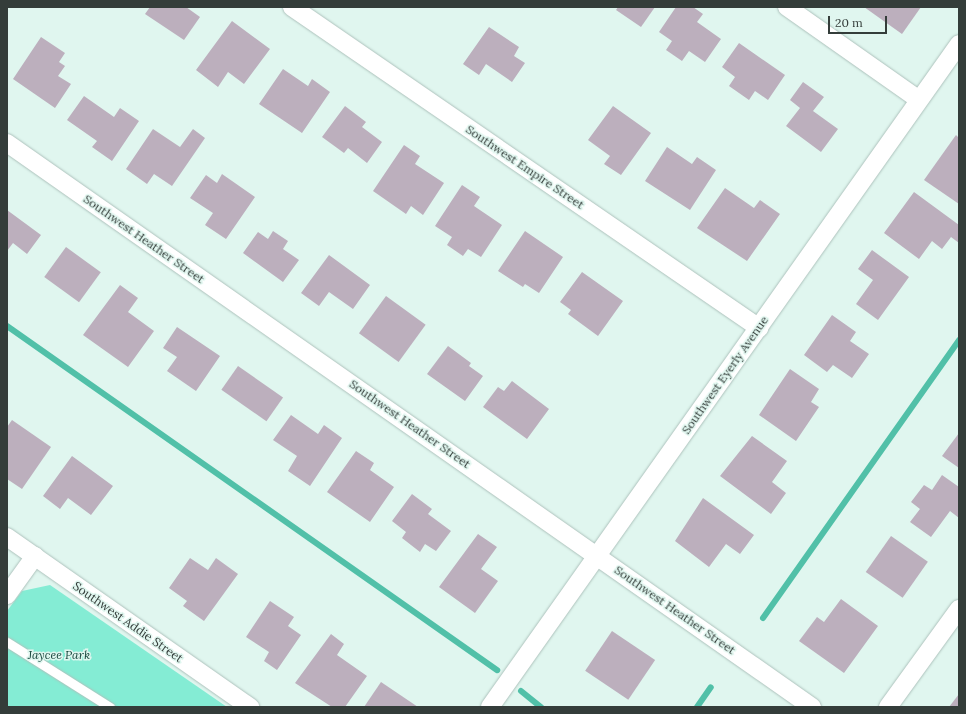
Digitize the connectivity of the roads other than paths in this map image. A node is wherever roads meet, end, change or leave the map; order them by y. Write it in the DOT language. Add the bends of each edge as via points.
graph roads {
  1 [pos="292,7"];
  2 [pos="787,7"];
  3 [pos="959,44"];
  4 [pos="918,100"];
  5 [pos="7,143"];
  6 [pos="759,328"];
  7 [pos="7,537"];
  8 [pos="35,556"];
  9 [pos="597,556"];
  10 [pos="7,595"];
  11 [pos="959,609"];
  12 [pos="7,642"];
  13 [pos="110,707"];
  14 [pos="250,707"];
  15 [pos="490,707"];
  16 [pos="812,707"];
  17 [pos="888,707"];
  1 -- 6 [label="street, Southwest Empire Street"];
  2 -- 4 [label="street"];
  3 -- 4 [label="street, Southwest Eyerly Avenue"];
  4 -- 6 [label="street, Southwest Eyerly Avenue"];
  5 -- 9 [label="street, Southwest Heather Street"];
  6 -- 9 [label="street, Southwest Eyerly Avenue"];
  7 -- 8 [label="street, Southwest Addie Street"];
  8 -- 10 [label="street"];
  8 -- 14 [label="street, Southwest Addie Street"];
  9 -- 15 [label="street, Southwest Eyerly Avenue"];
  9 -- 16 [label="street, Southwest Heather Street"];
  11 -- 17 [label="street"];
  12 -- 13 [label="lane"];
}
